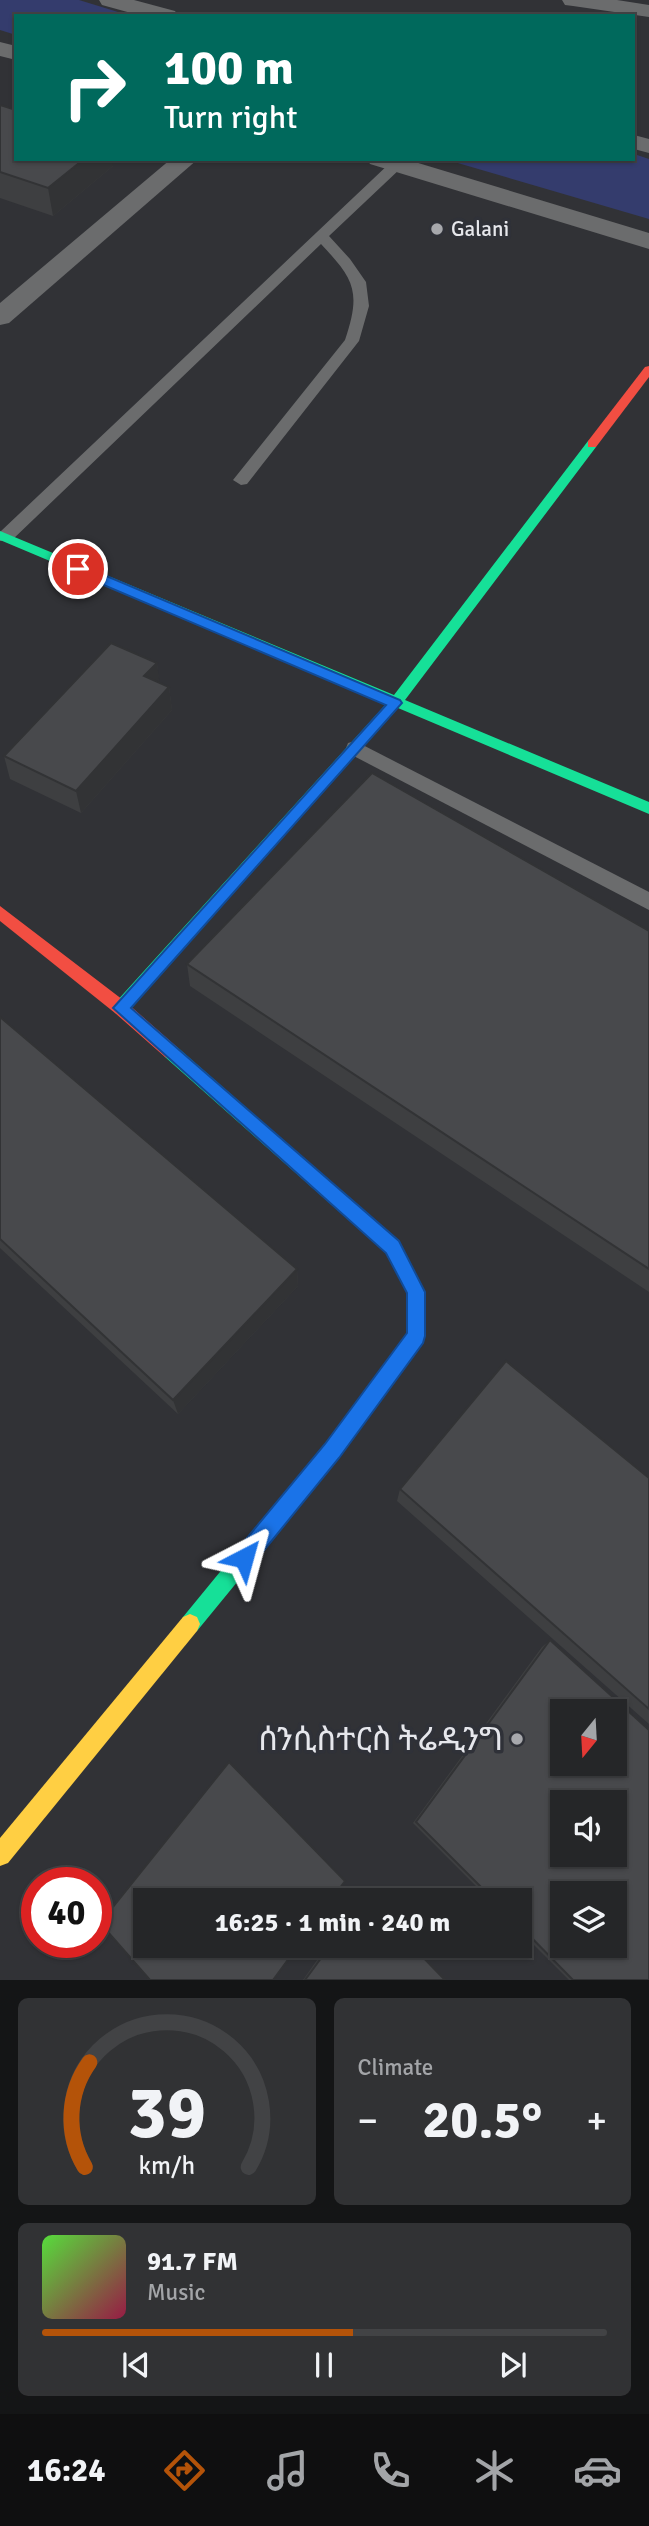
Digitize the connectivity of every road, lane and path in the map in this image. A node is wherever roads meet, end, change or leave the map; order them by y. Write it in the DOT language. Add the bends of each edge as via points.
graph roads {
  1 [pos="110,0"];
  2 [pos="573,0"];
  3 [pos="649,11"];
  4 [pos="160,14"];
  5 [pos="184,161"];
  6 [pos="387,162"];
  7 [pos="321,236"];
  8 [pos="649,241"];
  9 [pos="0,317"];
  10 [pos="649,369"];
  11 [pos="241,480"];
  12 [pos="3,536"];
  13 [pos="395,703"];
  14 [pos="355,748"];
  15 [pos="649,808"];
  16 [pos="649,902"];
  17 [pos="0,912"];
  18 [pos="121,1008"];
  19 [pos="0,1855"];
  1 -- 4 [label="street"];
  2 -- 3 [label="street"];
  5 -- 9 [label="street"];
  6 -- 7 [label="lane"];
  6 -- 8 [label="street"];
  7 -- 11 [label="lane" via="357,275 363,292 362,313 352,341"];
  7 -- 12 [label="lane"];
  10 -- 13 [label="street"];
  12 -- 13 [label="street"];
  13 -- 14 [label="street"];
  13 -- 15 [label="street"];
  14 -- 16 [label="lane"];
  14 -- 18 [label="street"];
  17 -- 18 [label="street"];
  18 -- 19 [label="street" via="392,1247 416,1292 416,1336 332,1451"];
}
